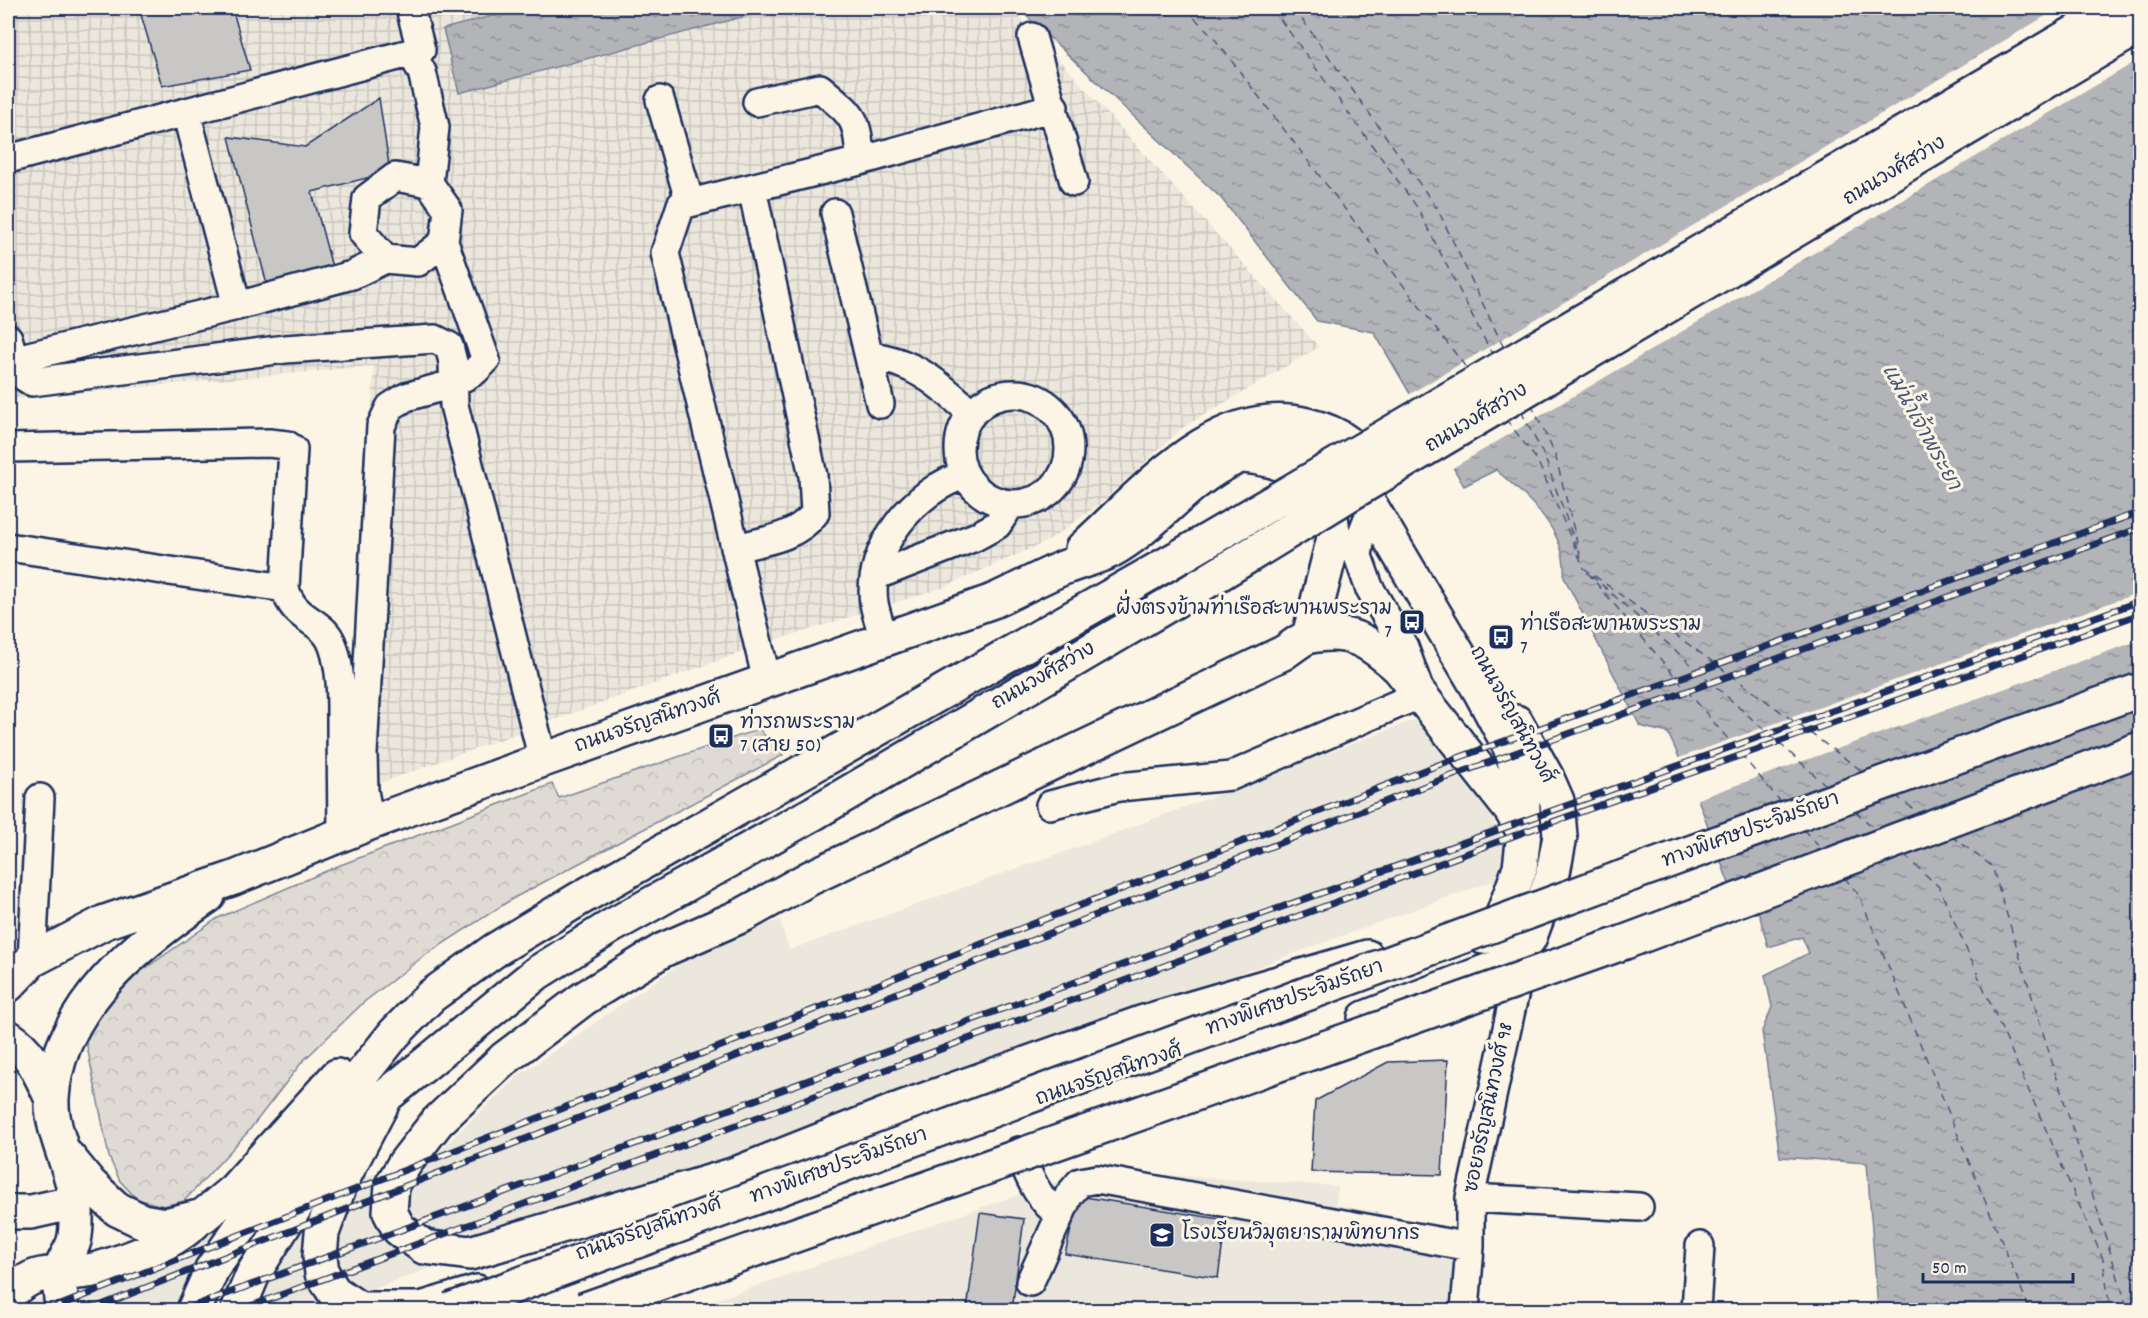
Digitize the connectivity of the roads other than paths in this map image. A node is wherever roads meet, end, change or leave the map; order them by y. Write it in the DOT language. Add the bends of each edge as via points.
graph roads {
  1 [pos="410,8"];
  2 [pos="2117,8"];
  3 [pos="2140,26"];
  4 [pos="1032,37"];
  5 [pos="411,52"];
  6 [pos="660,100"];
  7 [pos="757,102"];
  8 [pos="1054,107"];
  9 [pos="186,112"];
  10 [pos="8,159"];
  11 [pos="860,161"];
  12 [pos="1074,182"];
  13 [pos="429,183"];
  14 [pos="752,188"];
  15 [pos="690,203"];
  16 [pos="835,213"];
  17 [pos="444,242"];
  18 [pos="386,260"];
  19 [pos="237,306"];
  20 [pos="9,353"];
  21 [pos="869,356"];
  22 [pos="452,384"];
  23 [pos="880,404"];
  24 [pos="971,413"];
  25 [pos="8,448"];
  26 [pos="1242,455"];
  27 [pos="1181,461"];
  28 [pos="965,475"];
  29 [pos="1011,504"];
  30 [pos="1372,508"];
  31 [pos="8,547"];
  32 [pos="735,548"];
  33 [pos="1061,569"];
  34 [pos="875,576"];
  35 [pos="285,588"];
  36 [pos="1310,636"];
  37 [pos="884,639"];
  38 [pos="767,681"];
  39 [pos="2140,690"];
  40 [pos="1421,694"];
  41 [pos="2140,749"];
  42 [pos="543,760"];
  43 [pos="40,798"];
  44 [pos="1050,805"];
  45 [pos="814,813"];
  46 [pos="356,829"];
  47 [pos="1524,832"];
  48 [pos="234,878"];
  49 [pos="1526,942"];
  50 [pos="1436,947"];
  51 [pos="32,960"];
  52 [pos="8,985"];
  53 [pos="394,1034"];
  54 [pos="8,1037"];
  55 [pos="386,1096"];
  56 [pos="52,1099"];
  57 [pos="61,1148"];
  58 [pos="1018,1150"];
  59 [pos="1470,1198"];
  60 [pos="76,1202"];
  61 [pos="1639,1207"];
  62 [pos="8,1212"];
  63 [pos="1060,1215"];
  64 [pos="203,1216"];
  65 [pos="1701,1246"];
  66 [pos="1470,1247"];
  67 [pos="60,1273"];
  68 [pos="1030,1282"];
  69 [pos="495,1287"];
  70 [pos="8,1295"];
  71 [pos="62,1311"];
  72 [pos="194,1311"];
  73 [pos="238,1311"];
  74 [pos="450,1311"];
  75 [pos="459,1311"];
  76 [pos="583,1311"];
  77 [pos="607,1311"];
  78 [pos="1465,1311"];
  79 [pos="1696,1311"];
  1 -- 5 [label="street" via="421,50"];
  2 -- 53 [label="main road, ถนนวงศ์สว่าง, bridge" via="1181,556 495,950 431,996"];
  3 -- 45 [label="main road, ถนนวงศ์สว่าง, bridge"];
  4 -- 8 [label="street"];
  5 -- 9 [label="street"];
  5 -- 13 [label="street" via="422,72 435,127"];
  6 -- 15 [label="street"];
  7 -- 11 [label="street" via="820,88 852,114 859,131"];
  8 -- 11 [label="street"];
  8 -- 12 [label="street"];
  9 -- 10 [label="street"];
  9 -- 19 [label="street"];
  11 -- 14 [label="street"];
  13 -- 17 [label="street" via="448,210"];
  13 -- 18 [label="street" via="395,177 367,198 363,233"];
  14 -- 15 [label="street"];
  14 -- 32 [label="street" via="813,476 815,513 806,525 785,536"];
  15 -- 32 [label="street" via="681,206 665,253"];
  16 -- 21 [label="street"];
  17 -- 18 [label="street" via="418,262"];
  17 -- 22 [label="street" via="486,360"];
  18 -- 19 [label="street" via="352,275"];
  19 -- 20 [label="street"];
  20 -- 22 [label="street" via="18,373 33,382 285,349 435,339 449,346"];
  21 -- 23 [label="street"];
  21 -- 24 [label="street" via="896,361 923,373"];
  22 -- 42 [label="street"];
  22 -- 46 [label="street" via="406,397 390,406 381,426 364,791"];
  24 -- 28 [label="street" via="959,443"];
  24 -- 29 [label="street" via="998,396 1023,394 1045,403 1065,427 1069,454 1060,481 1038,499"];
  25 -- 35 [label="street" via="287,445 293,449 295,458"];
  26 -- 27 [label="main road" via="1214,454"];
  26 -- 30 [label="main road, ถนนจรัญสนิทวงศ์" via="1264,447 1287,447 1313,454 1343,472"];
  26 -- 33 [label="main road, ถนนจรัญสนิทวงศ์" via="1195,483 1156,520 1109,551"];
  26 -- 36 [label="main road" via="1290,466 1327,489 1334,538"];
  27 -- 33 [label="main road, ถนนจรัญสนิทวงศ์"];
  27 -- 49 [label="main road, ถนนจรัญสนิทวงศ์" via="1209,440 1261,420 1320,428 1349,441 1366,462 1470,640 1557,801 1560,836 1552,878"];
  28 -- 29 [label="street" via="984,496"];
  28 -- 34 [label="street" via="907,513 884,547"];
  29 -- 34 [label="street" via="997,525 975,537"];
  30 -- 40 [label="street" via="1358,556 1369,587 1404,647"];
  30 -- 47 [label="main road, ถนนจรัญสนิทวงศ์" via="1510,747 1522,787"];
  31 -- 35 [label="street"];
  32 -- 38 [label="street"];
  33 -- 37 [label="main road, ถนนจรัญสนิทวงศ์" via="993,601"];
  34 -- 37 [label="street" via="874,602"];
  35 -- 46 [label="street" via="296,612 322,628 334,647"];
  36 -- 40 [label="main road" via="1352,634 1385,655"];
  36 -- 50 [label="main road, bridge" via="1283,653 663,950 583,999 504,1059 437,1122 392,1185 390,1212 399,1229 424,1247 470,1253 733,1175 902,1108 1144,1022 1369,957"];
  37 -- 38 [label="main road, ถนนจรัญสนิทวงศ์"];
  38 -- 42 [label="main road, ถนนจรัญสนิทวงศ์"];
  39 -- 50 [label="main road, ทางพิเศษประจิมรัถยา, bridge"];
  40 -- 44 [label="street" via="1231,776 1119,788"];
  40 -- 47 [label="main road"];
  41 -- 76 [label="main road, bridge" via="1625,942"];
  42 -- 46 [label="main road, ถนนจรัญสนิทวงศ์"];
  43 -- 51 [label="street"];
  45 -- 55 [label="main road, ถนนจรัญสนิทวงศ์" via="610,927 537,973"];
  46 -- 48 [label="main road, ถนนจรัญสนิทวงศ์"];
  47 -- 69 [label="main road, ถนนจรัญสนิทวงศ์" via="1520,868 1501,920 1480,940 1438,961 1371,988 1028,1103 876,1146"];
  48 -- 51 [label="main road, ถนนจรัญสนิทวงศ์" via="105,922"];
  48 -- 56 [label="main road, ถนนจรัญสนิทวงศ์" via="139,947 94,994 59,1062"];
  49 -- 58 [label="main road, ถนนจรัญสนิทวงศ์" via="1498,967 1200,1085"];
  49 -- 59 [label="street, ซอยจรัญสนิทวงศ์ 98"];
  50 -- 74 [label="main road, ทางพิเศษประจิมรัถยา, bridge"];
  51 -- 52 [label="main road, ถนนจรัญสนิทวงศ์"];
  53 -- 64 [label="main road" via="333,1079 234,1190"];
  53 -- 72 [label="main road" via="243,1224 212,1269"];
  54 -- 56 [label="main road" via="31,1056"];
  55 -- 69 [label="main road, ถนนจรัญสนิทวงศ์" via="346,1172 322,1233 322,1273 334,1292 360,1309 421,1309"];
  55 -- 73 [label="main road, ถนนจรัญสนิทวงศ์" via="338,1147 304,1193 253,1274"];
  56 -- 57 [label="main road, ถนนจรัญสนิทวงศ์"];
  57 -- 60 [label="main road, ถนนจรัญสนิทวงศ์"];
  57 -- 64 [label="main road" via="117,1209 142,1221 165,1225"];
  58 -- 63 [label="street" via="1035,1190"];
  58 -- 77 [label="main road, ถนนจรัญสนิทวงศ์" via="902,1206"];
  59 -- 61 [label="street"];
  59 -- 66 [label="street, ซอยจรัญสนิทวงศ์ 98"];
  60 -- 62 [label="main road" via="31,1212"];
  60 -- 67 [label="main road, ถนนจรัญสนิทวงศ์" via="74,1240"];
  63 -- 66 [label="street" via="1080,1182 1097,1179"];
  63 -- 68 [label="street"];
  64 -- 67 [label="main road" via="151,1250 97,1269"];
  65 -- 79 [label="street"];
  66 -- 78 [label="street, ซอยจรัญสนิทวงศ์ 98"];
  67 -- 70 [label="main road" via="24,1280"];
  67 -- 71 [label="main road, ถนนจรัญสนิทวงศ์"];
  69 -- 75 [label="main road"];
}
